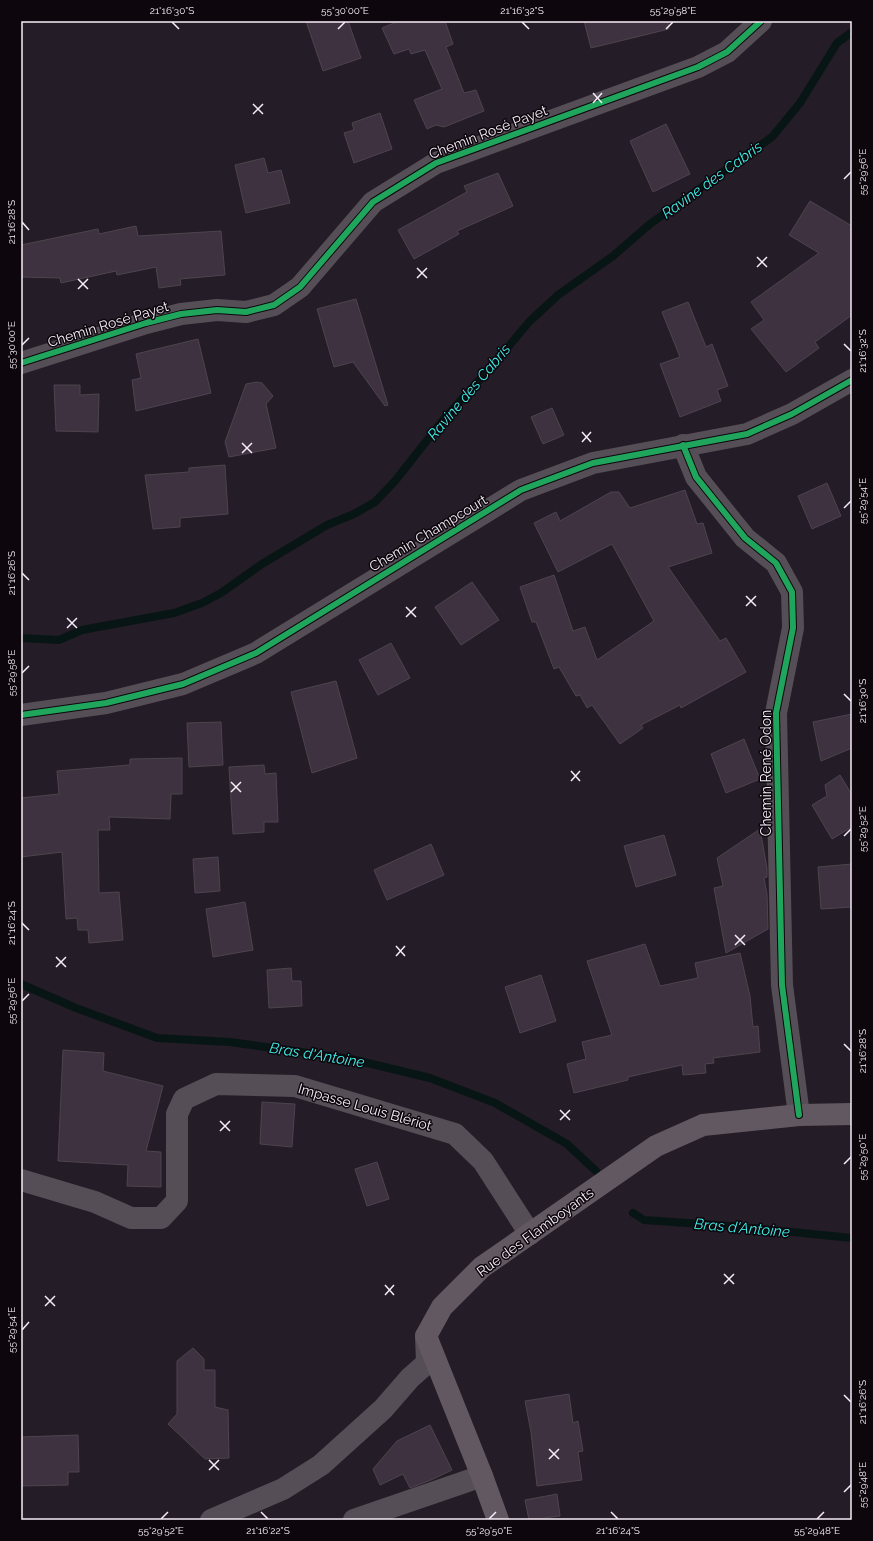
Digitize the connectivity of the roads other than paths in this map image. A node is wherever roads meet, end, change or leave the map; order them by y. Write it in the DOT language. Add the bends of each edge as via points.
graph roads {
  1 [pos="761,21"];
  2 [pos="21,363"];
  3 [pos="852,380"];
  4 [pos="683,445"];
  5 [pos="21,715"];
  6 [pos="852,1114"];
  7 [pos="799,1115"];
  8 [pos="21,1180"];
  9 [pos="530,1234"];
  10 [pos="426,1336"];
  11 [pos="482,1476"];
  12 [pos="211,1520"];
  13 [pos="354,1520"];
  14 [pos="498,1520"];
  1 -- 2 [label="street, Chemin Rosé Payet" via="727,52 698,67 436,163 373,202 300,287 274,305 246,312 217,310 181,314"];
  3 -- 4 [label="street, Chemin Champcourt" via="792,414 747,434"];
  4 -- 5 [label="street, Chemin Champcourt" via="593,462 521,490 256,653 183,684 106,703"];
  4 -- 7 [label="street, Chemin René Odon" via="696,477 744,538 776,563 792,592 792,628 776,713 782,985"];
  6 -- 7 [label="main road, Rue des Flamboyants"];
  7 -- 9 [label="main road, Rue des Flamboyants" via="703,1125 656,1146"];
  8 -- 9 [label="street, Impasse Louis Blériot" via="94,1202 131,1218 161,1218 177,1201 177,1114 184,1099 216,1084 295,1086 455,1134 483,1161"];
  9 -- 10 [label="main road, Rue des Flamboyants" via="482,1267 442,1308"];
  10 -- 11 [label="main road"];
  10 -- 12 [label="street" via="427,1363 378,1414 321,1465 284,1489"];
  11 -- 13 [label="street"];
  11 -- 14 [label="main road"];
}
